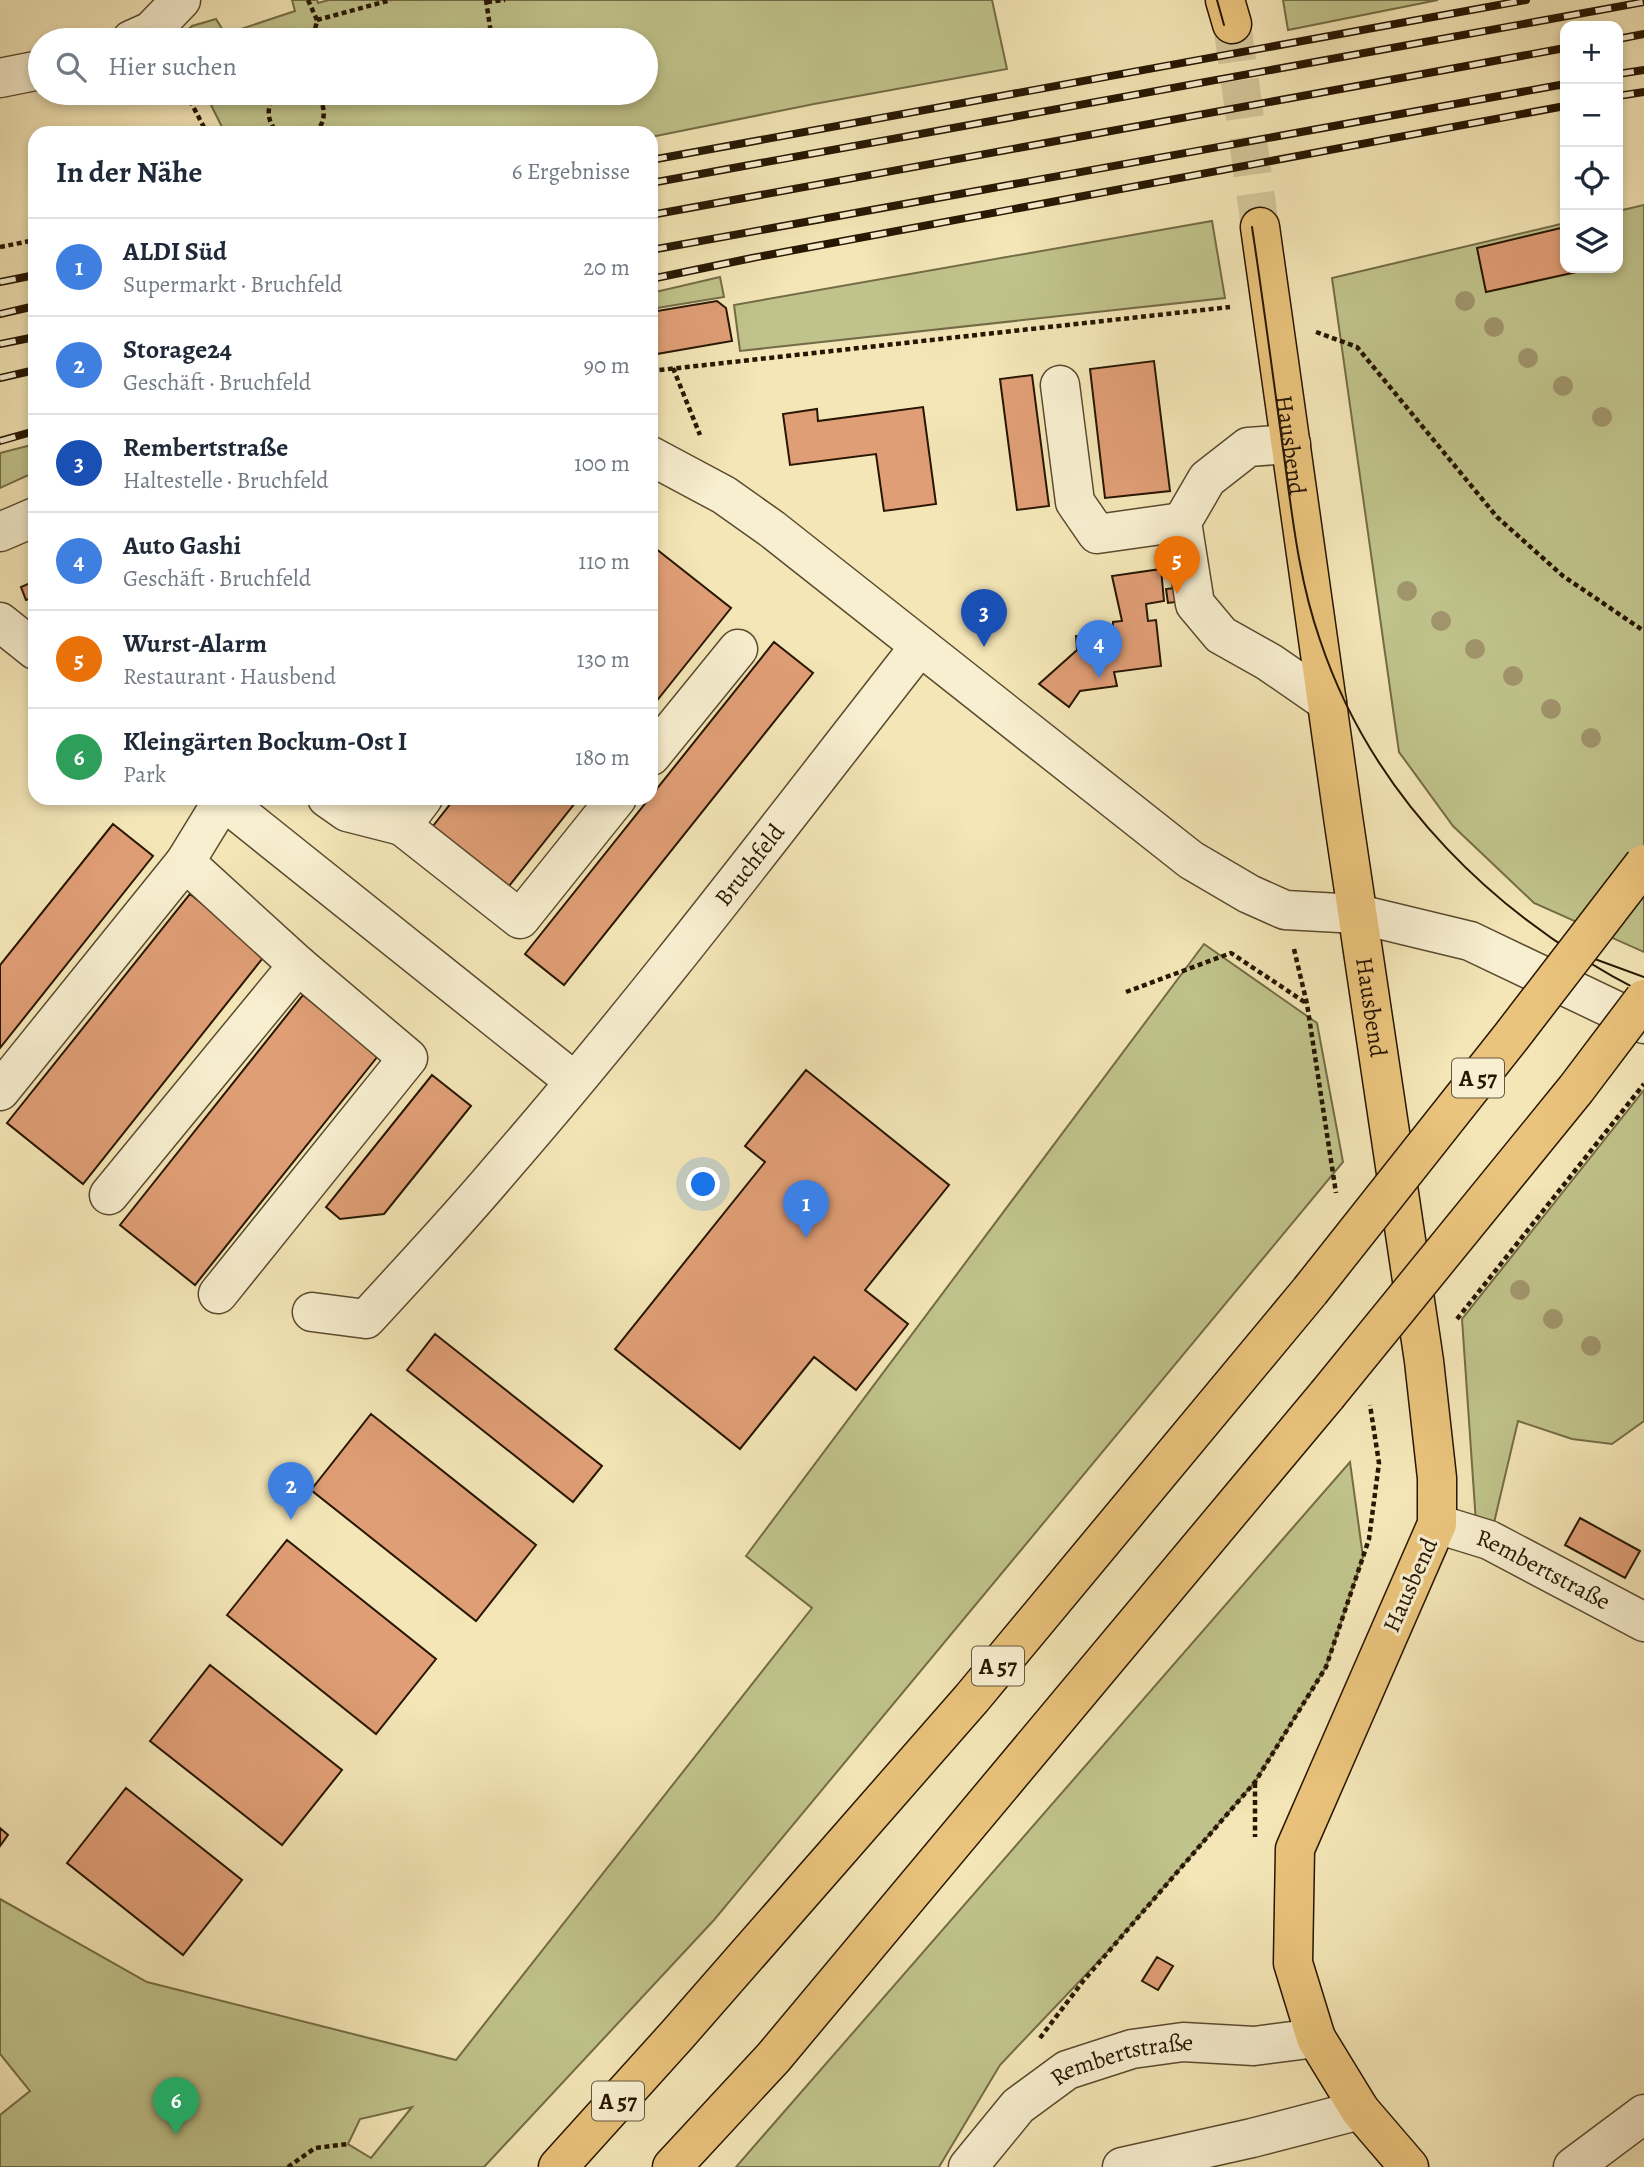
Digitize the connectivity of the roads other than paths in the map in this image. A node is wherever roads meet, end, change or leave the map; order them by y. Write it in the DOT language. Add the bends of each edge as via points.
graph roads {
  1 [pos="181,0"];
  2 [pos="155,28"];
  3 [pos="28,72"];
  4 [pos="0,78"];
  5 [pos="1260,227"];
  6 [pos="1060,385"];
  7 [pos="1291,444"];
  8 [pos="658,460"];
  9 [pos="28,520"];
  10 [pos="1182,522"];
  11 [pos="0,532"];
  12 [pos="0,622"];
  13 [pos="28,644"];
  14 [pos="920,646"];
  15 [pos="738,649"];
  16 [pos="1327,702"];
  17 [pos="658,747"];
  18 [pos="218,805"];
  19 [pos="229,805"];
  20 [pos="337,805"];
  21 [pos="611,805"];
  22 [pos="413,812"];
  23 [pos="185,862"];
  24 [pos="1644,864"];
  25 [pos="1358,915"];
  26 [pos="298,965"];
  27 [pos="1644,999"];
  28 [pos="1644,1024"];
  29 [pos="574,1081"];
  30 [pos="0,1091"];
  31 [pos="110,1195"];
  32 [pos="218,1294"];
  33 [pos="312,1312"];
  34 [pos="1437,1524"];
  35 [pos="1644,1622"];
  36 [pos="1316,2038"];
  37 [pos="1360,2110"];
  38 [pos="1644,2114"];
  39 [pos="558,2167"];
  40 [pos="672,2167"];
  41 [pos="968,2167"];
  42 [pos="1122,2167"];
  43 [pos="1409,2167"];
  44 [pos="1573,2167"];
  1 -- 2 [label="street"];
  3 -- 4 [label="street"];
  5 -- 7 [label="main road, Hausbend"];
  6 -- 10 [label="street" via="1074,502 1097,534"];
  7 -- 10 [label="street" via="1248,447 1207,479"];
  7 -- 16 [label="main road, Hausbend"];
  8 -- 14 [label="street" via="724,495 772,529"];
  9 -- 11 [label="street"];
  10 -- 16 [label="street" via="1195,604 1221,635"];
  12 -- 13 [label="street"];
  14 -- 25 [label="street" via="1191,860 1285,909"];
  14 -- 29 [label="street, Bruchfeld"];
  15 -- 17 [label="street"];
  16 -- 25 [label="main road, Hausbend"];
  18 -- 23 [label="street"];
  19 -- 29 [label="street"];
  20 -- 22 [label="street" via="347,812"];
  21 -- 22 [label="street" via="520,919"];
  23 -- 26 [label="street"];
  23 -- 30 [label="street"];
  24 -- 39 [label="main road, A 57, bridge" via="1310,1290 972,1698"];
  25 -- 28 [label="street, Hausbend" via="1470,941"];
  25 -- 34 [label="main road, Hausbend" via="1424,1361 1437,1478"];
  26 -- 31 [label="street"];
  26 -- 32 [label="street" via="408,1058"];
  27 -- 40 [label="main road, bridge" via="1327,1395 1022,1763 773,2058"];
  29 -- 33 [label="street, Bruchfeld" via="366,1319"];
  34 -- 35 [label="street, Rembertstraße" via="1489,1540"];
  34 -- 36 [label="main road, Hausbend" via="1295,1849 1293,1964"];
  36 -- 37 [label="main road, Hausbend"];
  36 -- 41 [label="street, Rembertstraße" via="1254,2046 1157,2045 1067,2070 1018,2106"];
  37 -- 42 [label="street"];
  37 -- 43 [label="main road, Hausbend"];
  38 -- 44 [label="street"];
}
